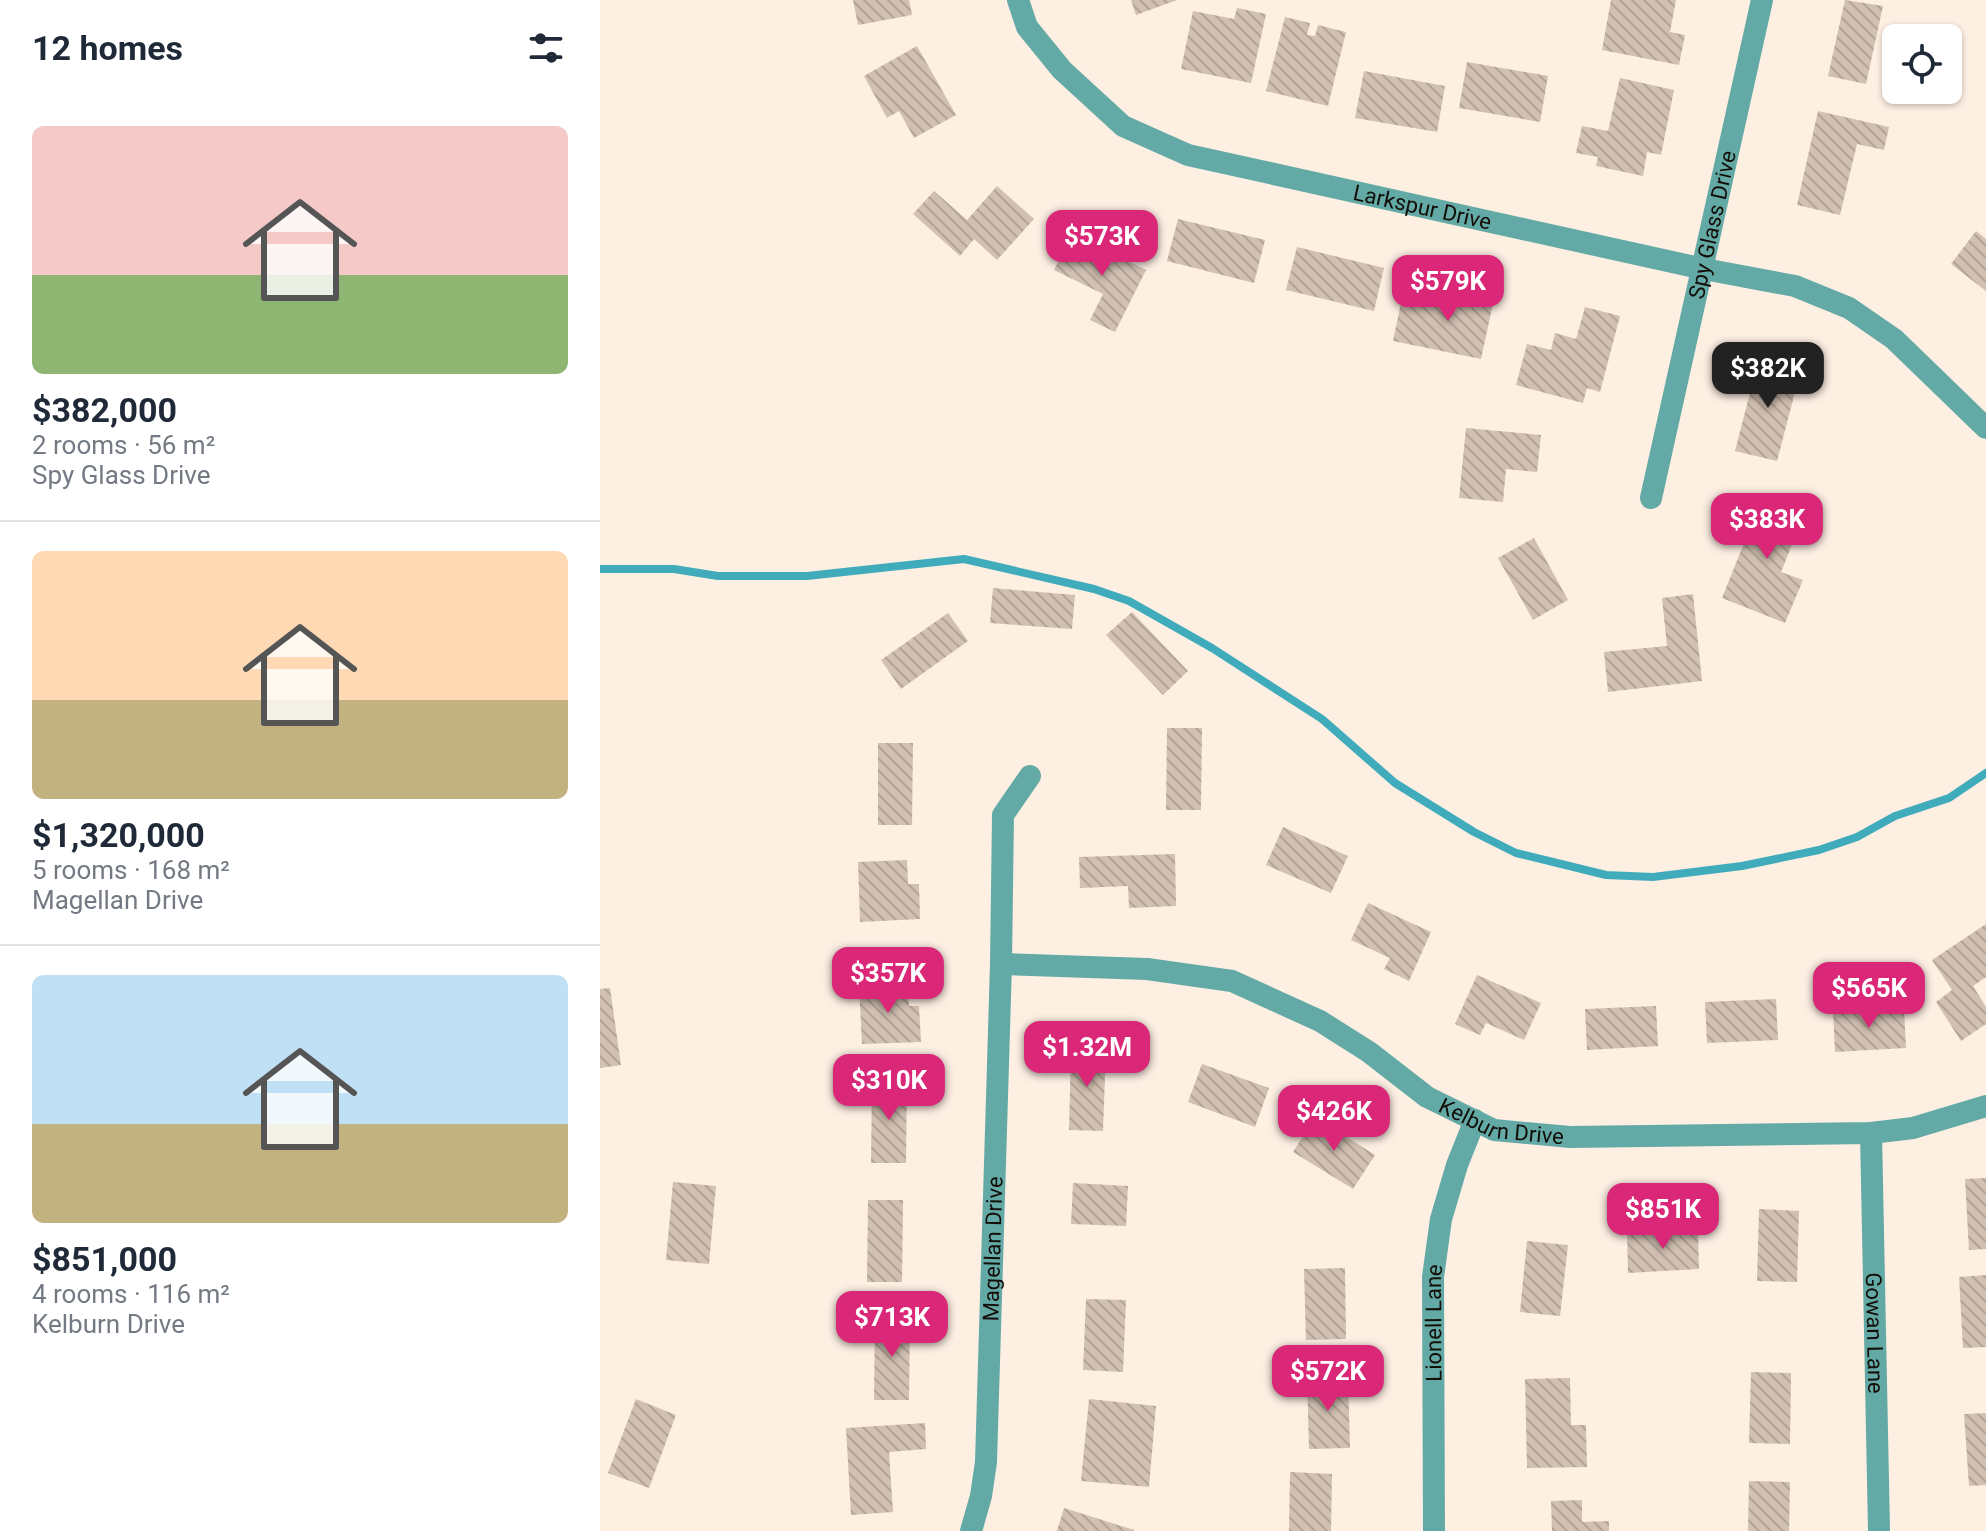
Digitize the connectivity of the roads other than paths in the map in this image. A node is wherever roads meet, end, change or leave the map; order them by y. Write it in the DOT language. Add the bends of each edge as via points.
graph roads {
  1 [pos="1018,0"];
  2 [pos="1762,0"];
  3 [pos="1704,269"];
  4 [pos="1986,428"];
  5 [pos="1651,498"];
  6 [pos="1030,776"];
  7 [pos="1001,964"];
  8 [pos="1986,1106"];
  9 [pos="1475,1120"];
  10 [pos="1871,1133"];
  11 [pos="971,1531"];
  12 [pos="1434,1531"];
  13 [pos="1879,1531"];
  1 -- 3 [label="street, Larkspur Drive" via="1027,27 1062,70 1123,126 1188,155"];
  2 -- 3 [label="street, Spy Glass Drive"];
  3 -- 4 [label="street, Larkspur Drive" via="1795,286 1849,308 1894,339"];
  3 -- 5 [label="street, Spy Glass Drive"];
  6 -- 7 [label="street, Magellan Drive" via="1003,815"];
  7 -- 9 [label="street, Kelburn Drive" via="1147,969 1232,981 1320,1021 1427,1097"];
  7 -- 11 [label="street, Magellan Drive" via="986,1462"];
  8 -- 10 [label="street, Kelburn Drive" via="1913,1128"];
  9 -- 10 [label="street, Kelburn Drive" via="1494,1130 1570,1137"];
  9 -- 12 [label="street, Lionell Lane" via="1441,1219 1433,1277"];
  10 -- 13 [label="street, Gowan Lane"];
}
